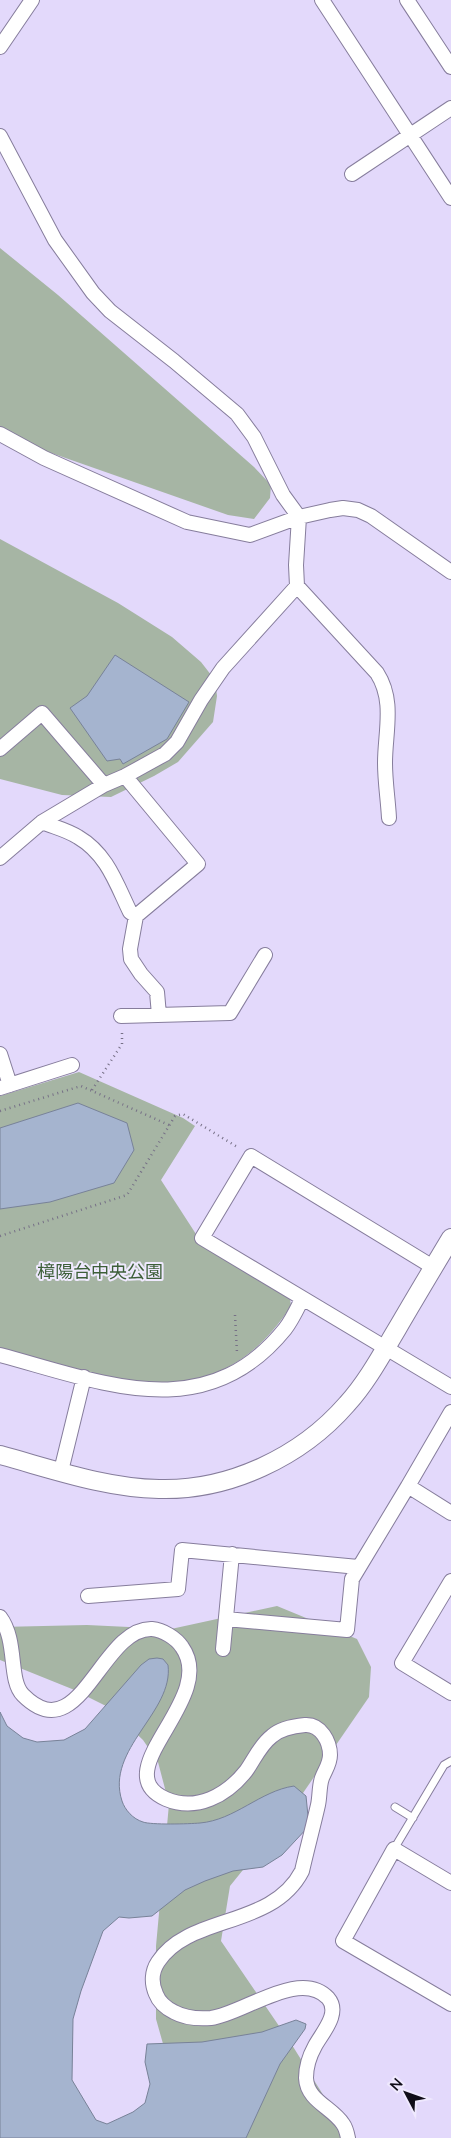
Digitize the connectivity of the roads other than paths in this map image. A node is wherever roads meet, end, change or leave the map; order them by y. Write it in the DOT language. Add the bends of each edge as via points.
graph roads {
  1 [pos="32,0"];
  2 [pos="322,0"];
  3 [pos="407,0"];
  4 [pos="0,47"];
  5 [pos="451,67"];
  6 [pos="451,108"];
  7 [pos="410,135"];
  8 [pos="0,136"];
  9 [pos="352,174"];
  10 [pos="451,198"];
  11 [pos="0,434"];
  12 [pos="299,517"];
  13 [pos="451,572"];
  14 [pos="296,586"];
  15 [pos="0,749"];
  16 [pos="125,776"];
  17 [pos="104,785"];
  18 [pos="389,818"];
  19 [pos="42,822"];
  20 [pos="0,858"];
  21 [pos="136,916"];
  22 [pos="264,955"];
  23 [pos="159,1015"];
  24 [pos="121,1016"];
  25 [pos="0,1054"];
  26 [pos="72,1065"];
  27 [pos="5,1087"];
  28 [pos="451,1238"];
  29 [pos="433,1267"];
  30 [pos="302,1299"];
  31 [pos="385,1348"];
  32 [pos="0,1355"];
  33 [pos="84,1377"];
  34 [pos="451,1388"];
  35 [pos="451,1412"];
  36 [pos="0,1456"];
  37 [pos="61,1471"];
  38 [pos="408,1486"];
  39 [pos="451,1513"];
  40 [pos="232,1554"];
  41 [pos="358,1567"];
  42 [pos="451,1581"];
  43 [pos="88,1596"];
  44 [pos="0,1617"];
  45 [pos="226,1619"];
  46 [pos="223,1649"];
  47 [pos="451,1693"];
  48 [pos="451,1761"];
  49 [pos="395,1806"];
  50 [pos="413,1818"];
  51 [pos="394,1849"];
  52 [pos="451,1883"];
  53 [pos="451,2004"];
  54 [pos="348,2138"];
  1 -- 4 [label="street"];
  2 -- 7 [label="street"];
  3 -- 5 [label="street"];
  6 -- 7 [label="street"];
  7 -- 9 [label="street"];
  7 -- 10 [label="street"];
  8 -- 12 [label="street" via="55,240 93,293 110,311 237,414 254,436 283,495"];
  11 -- 12 [label="street" via="44,458 186,522 250,534"];
  12 -- 13 [label="street" via="337,509 358,510"];
  12 -- 14 [label="street"];
  14 -- 16 [label="street" via="224,668 177,742 165,754"];
  14 -- 18 [label="street" via="384,684 388,697 385,762"];
  15 -- 17 [label="street" via="42,713"];
  16 -- 17 [label="street"];
  16 -- 21 [label="street" via="198,864"];
  17 -- 19 [label="street"];
  19 -- 20 [label="street"];
  19 -- 21 [label="street" via="78,837 98,852 108,865 130,912"];
  21 -- 23 [label="street" via="131,959 157,992"];
  22 -- 23 [label="street" via="230,1013"];
  23 -- 24 [label="street"];
  25 -- 27 [label="street"];
  26 -- 27 [label="street"];
  28 -- 29 [label="street"];
  29 -- 30 [label="street" via="251,1156 202,1238"];
  29 -- 31 [label="street"];
  30 -- 31 [label="street"];
  30 -- 33 [label="street" via="286,1328 265,1350 234,1373 200,1386 165,1391 136,1389"];
  31 -- 34 [label="street"];
  31 -- 37 [label="street" via="366,1380 323,1428 270,1463 232,1479 160,1489 122,1486"];
  32 -- 33 [label="street"];
  33 -- 37 [label="street"];
  35 -- 38 [label="street"];
  36 -- 37 [label="street"];
  38 -- 39 [label="street"];
  38 -- 41 [label="street"];
  40 -- 41 [label="street"];
  40 -- 43 [label="street" via="182,1550 178,1589"];
  40 -- 45 [label="street"];
  41 -- 45 [label="street" via="352,1579 347,1630"];
  42 -- 47 [label="street" via="402,1663"];
  44 -- 54 [label="street" via="10,1639 15,1682 21,1694 41,1708 52,1710 74,1701 120,1645 138,1631 159,1630 181,1646 188,1658 189,1685 157,1742 148,1766 150,1784 164,1798 202,1803 229,1790 277,1732 308,1725 325,1736 330,1756 297,1881 288,1892 254,1912 180,1941 158,1961 152,1979 159,2001 176,2014 194,2018 230,2013 293,1989 314,1988 322,1993 330,2000 332,2009 327,2028 315,2045 308,2064 308,2090 345,2125"];
  45 -- 46 [label="street"];
  48 -- 50 [label="lane" via="444,1765"];
  49 -- 50 [label="lane"];
  50 -- 51 [label="lane"];
  51 -- 52 [label="street"];
  51 -- 53 [label="street" via="343,1940"];
}
